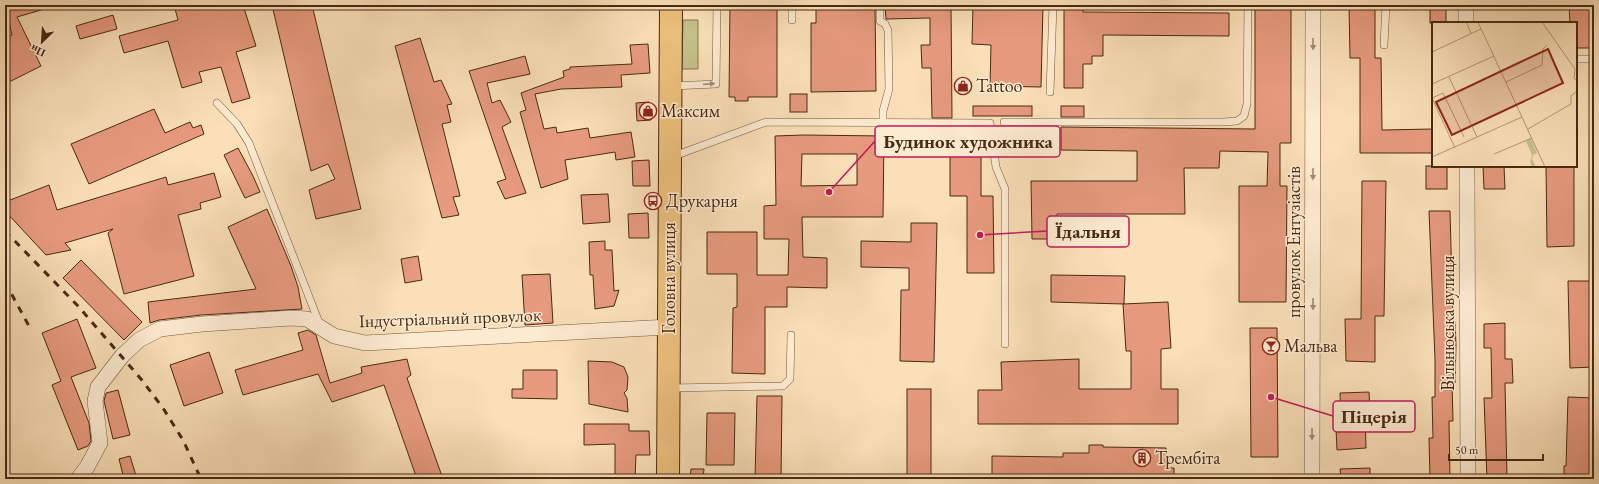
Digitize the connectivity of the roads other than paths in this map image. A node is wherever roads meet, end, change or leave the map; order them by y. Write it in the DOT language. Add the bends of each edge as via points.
graph roads {
  1 [pos="670,5"];
  2 [pos="717,5"];
  3 [pos="792,5"];
  4 [pos="880,5"];
  5 [pos="1053,5"];
  6 [pos="1248,5"];
  7 [pos="1313,5"];
  8 [pos="1386,5"];
  9 [pos="1466,5"];
  10 [pos="792,20"];
  11 [pos="1466,22"];
  12 [pos="1384,45"];
  13 [pos="1577,59"];
  14 [pos="1594,59"];
  15 [pos="670,87"];
  16 [pos="1050,92"];
  17 [pos="218,103"];
  18 [pos="883,122"];
  19 [pos="1004,122"];
  20 [pos="670,158"];
  21 [pos="1467,167"];
  22 [pos="320,326"];
  23 [pos="669,327"];
  24 [pos="791,336"];
  25 [pos="1005,344"];
  26 [pos="669,388"];
  27 [pos="78,479"];
  28 [pos="668,479"];
  29 [pos="1312,479"];
  30 [pos="1468,479"];
  1 -- 15 [label="main road, Головна вулиця"];
  15 -- 2 [label="lane, one-way" via="716,84"];
  3 -- 10 [label="lane"];
  4 -- 18 [label="lane" via="880,21 888,30 889,89"];
  5 -- 16 [label="lane"];
  6 -- 19 [label="lane" via="1247,104 1244,116 1237,121 1062,124"];
  7 -- 29 [label="street, провулок Ентузіастів, one-way"];
  8 -- 12 [label="lane"];
  9 -- 11 [label="street"];
  13 -- 14 [label="lane"];
  15 -- 20 [label="main road, Головна вулиця"];
  17 -- 22 [label="lane" via="238,124 249,143"];
  18 -- 20 [label="lane" via="766,122"];
  18 -- 25 [label="lane" via="990,123 996,167 1005,189"];
  20 -- 23 [label="main road, Головна вулиця"];
  21 -- 30 [label="street, Вільнюська вулиця"];
  22 -- 23 [label="street, Індустріальний провулок" via="334,336 365,343"];
  22 -- 27 [label="street, Індустріальний провулок" via="307,319 291,318 202,324 160,329 139,340 122,356 98,387 95,401 100,443"];
  23 -- 26 [label="main road, Головна вулиця"];
  24 -- 26 [label="lane" via="790,379 783,386"];
  26 -- 28 [label="main road, Головна вулиця"];
}
